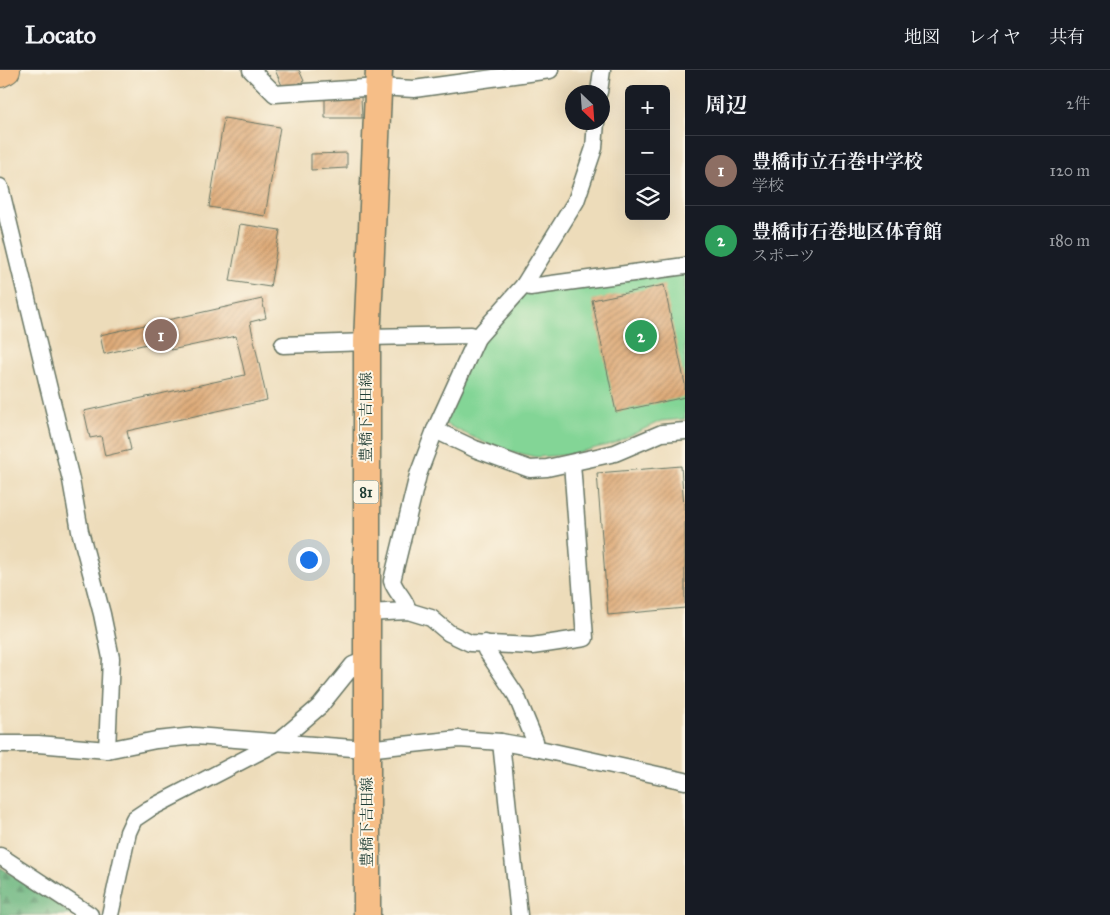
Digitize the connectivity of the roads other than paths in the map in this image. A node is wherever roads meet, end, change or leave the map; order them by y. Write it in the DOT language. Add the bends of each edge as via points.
graph roads {
  1 [pos="6,70"];
  2 [pos="251,70"];
  3 [pos="550,70"];
  4 [pos="602,70"];
  5 [pos="0,73"];
  6 [pos="379,78"];
  7 [pos="600,85"];
  8 [pos="595,130"];
  9 [pos="0,186"];
  10 [pos="685,266"];
  11 [pos="524,285"];
  12 [pos="477,338"];
  13 [pos="367,340"];
  14 [pos="283,345"];
  15 [pos="435,430"];
  16 [pos="685,431"];
  17 [pos="572,463"];
  18 [pos="408,611"];
  19 [pos="366,613"];
  20 [pos="486,643"];
  21 [pos="366,660"];
  22 [pos="278,742"];
  23 [pos="501,742"];
  24 [pos="0,744"];
  25 [pos="535,748"];
  26 [pos="107,750"];
  27 [pos="366,750"];
  28 [pos="685,781"];
  29 [pos="0,856"];
  30 [pos="90,915"];
  31 [pos="110,915"];
  32 [pos="367,915"];
  33 [pos="519,915"];
  1 -- 5 [label="highway"];
  2 -- 6 [label="street" via="275,94"];
  3 -- 6 [label="street" via="414,88"];
  4 -- 7 [label="street"];
  6 -- 13 [label="main road, 豊橋下吉田線 / 81"];
  8 -- 11 [label="street" via="594,148 576,201"];
  9 -- 26 [label="street" via="111,658"];
  10 -- 11 [label="street" via="530,287"];
  11 -- 12 [label="street"];
  12 -- 13 [label="street" via="471,334"];
  12 -- 15 [label="street"];
  13 -- 14 [label="street"];
  13 -- 19 [label="main road, 豊橋下吉田線 / 81"];
  15 -- 17 [label="street" via="530,469"];
  15 -- 18 [label="street" via="418,475 392,581 395,590 407,602"];
  16 -- 17 [label="street" via="662,433 615,453"];
  17 -- 20 [label="street" via="585,638 532,646"];
  18 -- 19 [label="street"];
  18 -- 20 [label="street" via="431,618 449,633 470,643"];
  19 -- 21 [label="main road, 豊橋下吉田線 / 81"];
  20 -- 25 [label="street" via="486,650 516,695"];
  21 -- 22 [label="street" via="353,665 320,706"];
  21 -- 27 [label="main road, 豊橋下吉田線 / 81"];
  22 -- 26 [label="street" via="195,736"];
  22 -- 27 [label="street"];
  22 -- 31 [label="street" via="149,808 134,819 119,864"];
  23 -- 25 [label="street"];
  23 -- 27 [label="street" via="459,739"];
  23 -- 33 [label="street"];
  24 -- 26 [label="street"];
  25 -- 28 [label="street"];
  27 -- 32 [label="main road, 豊橋下吉田線 / 81"];
  29 -- 30 [label="street"];
}
